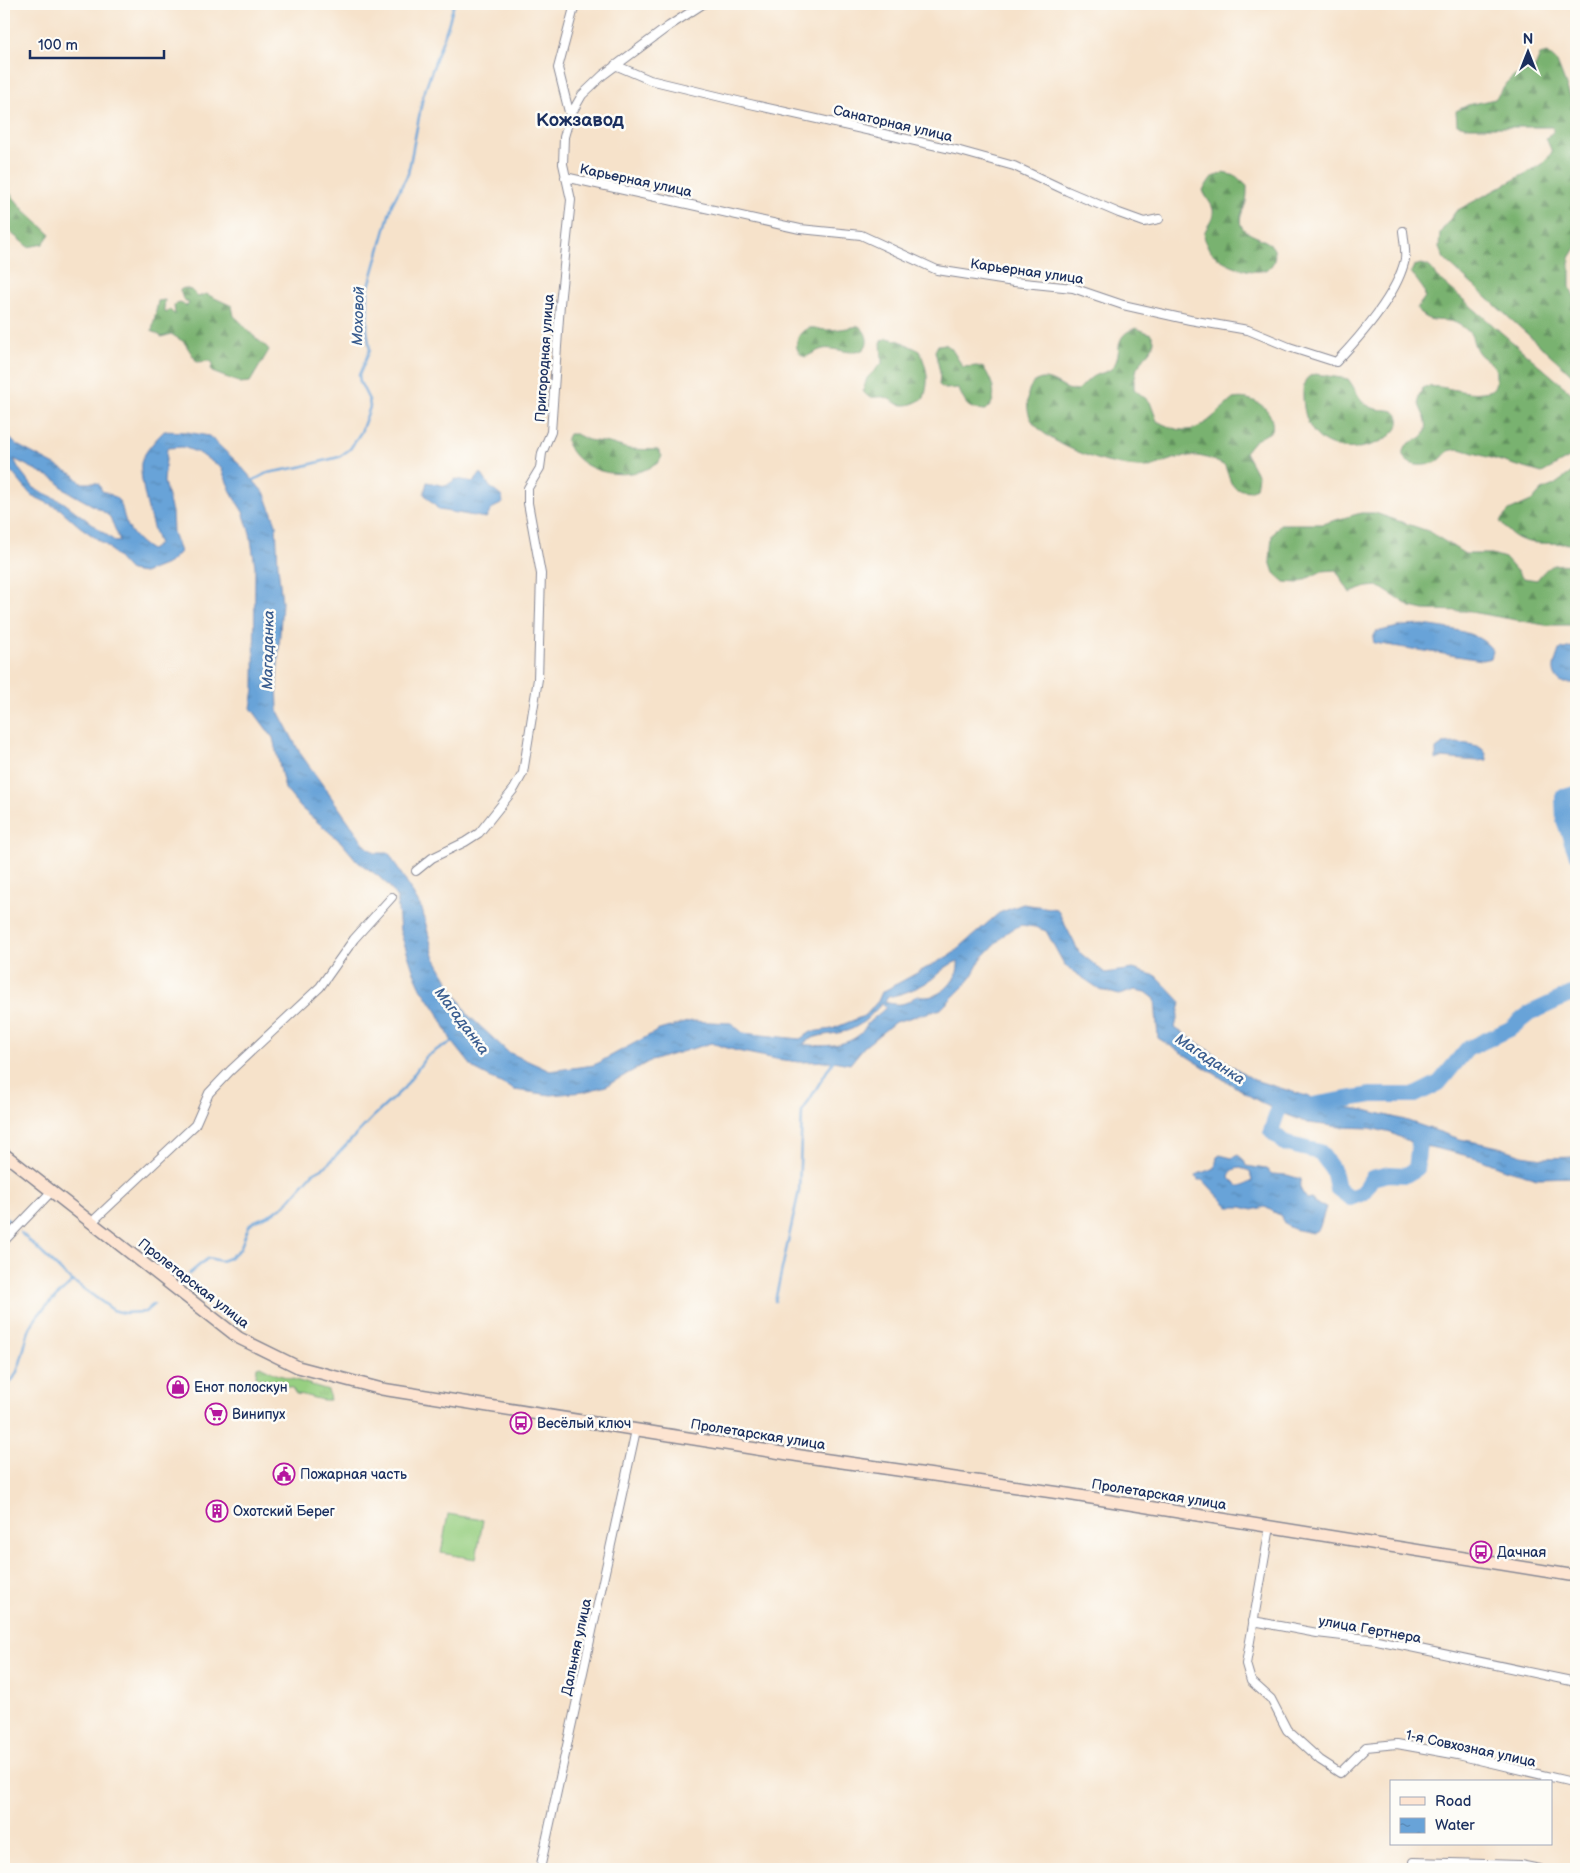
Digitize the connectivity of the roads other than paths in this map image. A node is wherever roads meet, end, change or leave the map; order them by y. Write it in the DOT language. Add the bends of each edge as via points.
graph roads {
  1 [pos="576,4"];
  2 [pos="703,4"];
  3 [pos="615,65"];
  4 [pos="570,116"];
  5 [pos="565,177"];
  6 [pos="1159,219"];
  7 [pos="1403,231"];
  8 [pos="416,871"];
  9 [pos="392,897"];
  10 [pos="4,1154"];
  11 [pos="51,1192"];
  12 [pos="92,1222"];
  13 [pos="4,1241"];
  14 [pos="636,1430"];
  15 [pos="1270,1527"];
  16 [pos="1576,1576"];
  17 [pos="1253,1620"];
  18 [pos="1576,1682"];
  19 [pos="1576,1783"];
  20 [pos="1414,1862"];
  21 [pos="540,1869"];
  22 [pos="1540,1869"];
  1 -- 4 [label="street" via="558,68"];
  2 -- 3 [label="street, Пригородная улица"];
  3 -- 4 [label="street, Пригородная улица" via="582,95"];
  3 -- 6 [label="street, Санаторная улица" via="650,80 1014,166 1144,222"];
  4 -- 5 [label="street, Пригородная улица" via="564,137"];
  5 -- 7 [label="street, Карьерная улица" via="800,229 861,235 938,270 1073,288 1123,304 1248,330 1336,362 1360,336 1394,287 1405,258"];
  5 -- 8 [label="street, Пригородная улица" via="571,200 551,432 542,452 540,468 528,488 541,574 538,679 523,773 479,833 432,858"];
  9 -- 12 [label="street" via="354,939 320,987 209,1093 195,1125"];
  10 -- 11 [label="main road, Пролетарская улица"];
  11 -- 12 [label="main road, Пролетарская улица"];
  11 -- 13 [label="street"];
  12 -- 14 [label="main road, Пролетарская улица" via="238,1338 298,1367 382,1389"];
  14 -- 15 [label="main road, Пролетарская улица"];
  14 -- 21 [label="street, Дальняя улица"];
  15 -- 16 [label="main road, Пролетарская улица"];
  15 -- 17 [label="street"];
  17 -- 18 [label="street, улица Гертнера" via="1317,1633 1377,1640"];
  17 -- 19 [label="street, 1-я Совхозная улица" via="1246,1664 1251,1681 1271,1699 1287,1730 1320,1760 1340,1773 1366,1747 1397,1744"];
  20 -- 22 [label="street" via="1520,1865"];
}
